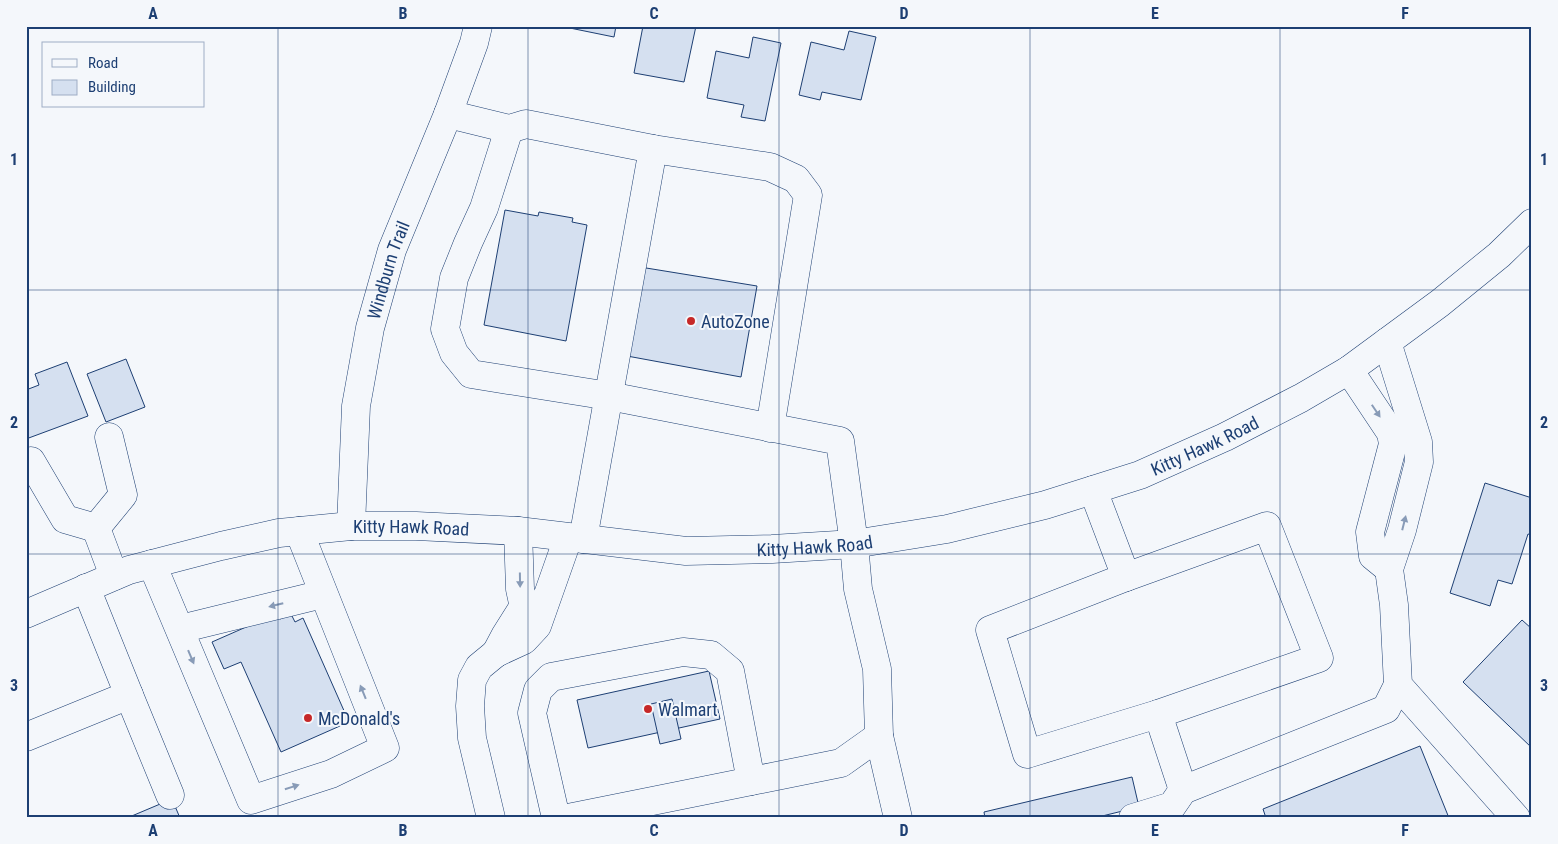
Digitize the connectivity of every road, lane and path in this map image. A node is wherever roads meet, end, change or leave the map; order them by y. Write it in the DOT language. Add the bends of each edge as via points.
graph roads {
  1 [pos="478,26"];
  2 [pos="448,114"];
  3 [pos="509,129"];
  4 [pos="653,149"];
  5 [pos="1532,223"];
  6 [pos="1386,342"];
  7 [pos="1348,370"];
  8 [pos="609,396"];
  9 [pos="770,428"];
  10 [pos="109,437"];
  11 [pos="30,461"];
  12 [pos="1384,476"];
  13 [pos="1413,484"];
  14 [pos="1093,490"];
  15 [pos="351,526"];
  16 [pos="96,528"];
  17 [pos="298,531"];
  18 [pos="518,531"];
  19 [pos="575,538"];
  20 [pos="854,544"];
  21 [pos="152,564"];
  22 [pos="1389,570"];
  23 [pos="114,576"];
  24 [pos="1126,577"];
  25 [pos="86,588"];
  26 [pos="323,594"];
  27 [pos="26,614"];
  28 [pos="180,629"];
  29 [pos="496,653"];
  30 [pos="1398,685"];
  31 [pos="129,695"];
  32 [pos="1158,714"];
  33 [pos="879,736"];
  34 [pos="26,737"];
  35 [pos="751,781"];
  36 [pos="1183,790"];
  37 [pos="170,795"];
  38 [pos="254,809"];
  39 [pos="491,818"];
  40 [pos="556,818"];
  41 [pos="568,818"];
  42 [pos="898,818"];
  43 [pos="1133,818"];
  44 [pos="1516,818"];
  1 -- 2 [label="main road, Windburn Trail"];
  2 -- 3 [label="main road"];
  2 -- 15 [label="main road, Windburn Trail" via="392,250 370,328 356,406"];
  3 -- 4 [label="main road" via="526,124"];
  3 -- 8 [label="main road" via="484,208 454,278 445,329 454,353 471,374"];
  4 -- 8 [label="main road"];
  4 -- 9 [label="main road" via="770,168 796,179 808,195"];
  5 -- 6 [label="main road, Kitty Hawk Road" via="1499,255"];
  6 -- 7 [label="main road, Kitty Hawk Road"];
  6 -- 13 [label="main road" via="1418,442 1419,462"];
  7 -- 12 [label="main road, one-way" via="1391,433 1393,444"];
  7 -- 14 [label="main road, Kitty Hawk Road" via="1225,437 1140,475"];
  8 -- 9 [label="main road"];
  8 -- 19 [label="main road"];
  9 -- 20 [label="main road" via="840,441"];
  10 -- 16 [label="main road" via="123,495"];
  11 -- 16 [label="main road" via="65,519"];
  12 -- 13 [label="main road"];
  12 -- 22 [label="main road" via="1370,532 1373,556"];
  22 -- 13 [label="main road, one-way"];
  14 -- 20 [label="main road, Kitty Hawk Road" via="947,529"];
  14 -- 24 [label="main road"];
  15 -- 17 [label="main road, Kitty Hawk Road"];
  15 -- 18 [label="main road, Kitty Hawk Road"];
  16 -- 23 [label="main road"];
  17 -- 21 [label="main road, Kitty Hawk Road"];
  17 -- 26 [label="main road"];
  18 -- 19 [label="main road, Kitty Hawk Road"];
  18 -- 29 [label="main road, one-way" via="522,609"];
  19 -- 20 [label="main road, Kitty Hawk Road" via="686,551"];
  19 -- 29 [label="main road" via="537,626 524,640"];
  20 -- 33 [label="main road" via="858,588 877,669"];
  21 -- 23 [label="main road, Kitty Hawk Road"];
  21 -- 28 [label="main road"];
  22 -- 30 [label="main road"];
  23 -- 25 [label="main road, Kitty Hawk Road"];
  24 -- 32 [label="main road" via="990,630 1028,754"];
  24 -- 32 [label="main road" via="1267,526 1318,658"];
  25 -- 27 [label="main road, Kitty Hawk Road"];
  25 -- 31 [label="main road"];
  26 -- 28 [label="main road, one-way"];
  38 -- 26 [label="main road, one-way" via="385,748"];
  28 -- 38 [label="main road, one-way"];
  29 -- 39 [label="main road" via="479,667 472,680 470,706 472,738"];
  30 -- 36 [label="main road" via="1386,709"];
  30 -- 44 [label="main road"];
  31 -- 34 [label="main road"];
  31 -- 37 [label="main road"];
  32 -- 36 [label="main road"];
  33 -- 35 [label="main road" via="841,763"];
  33 -- 42 [label="main road"];
  35 -- 40 [label="main road" via="730,671 711,655 683,652 550,677 538,690 532,713"];
  35 -- 41 [label="main road"];
  36 -- 43 [label="main road" via="1172,806"];
}
